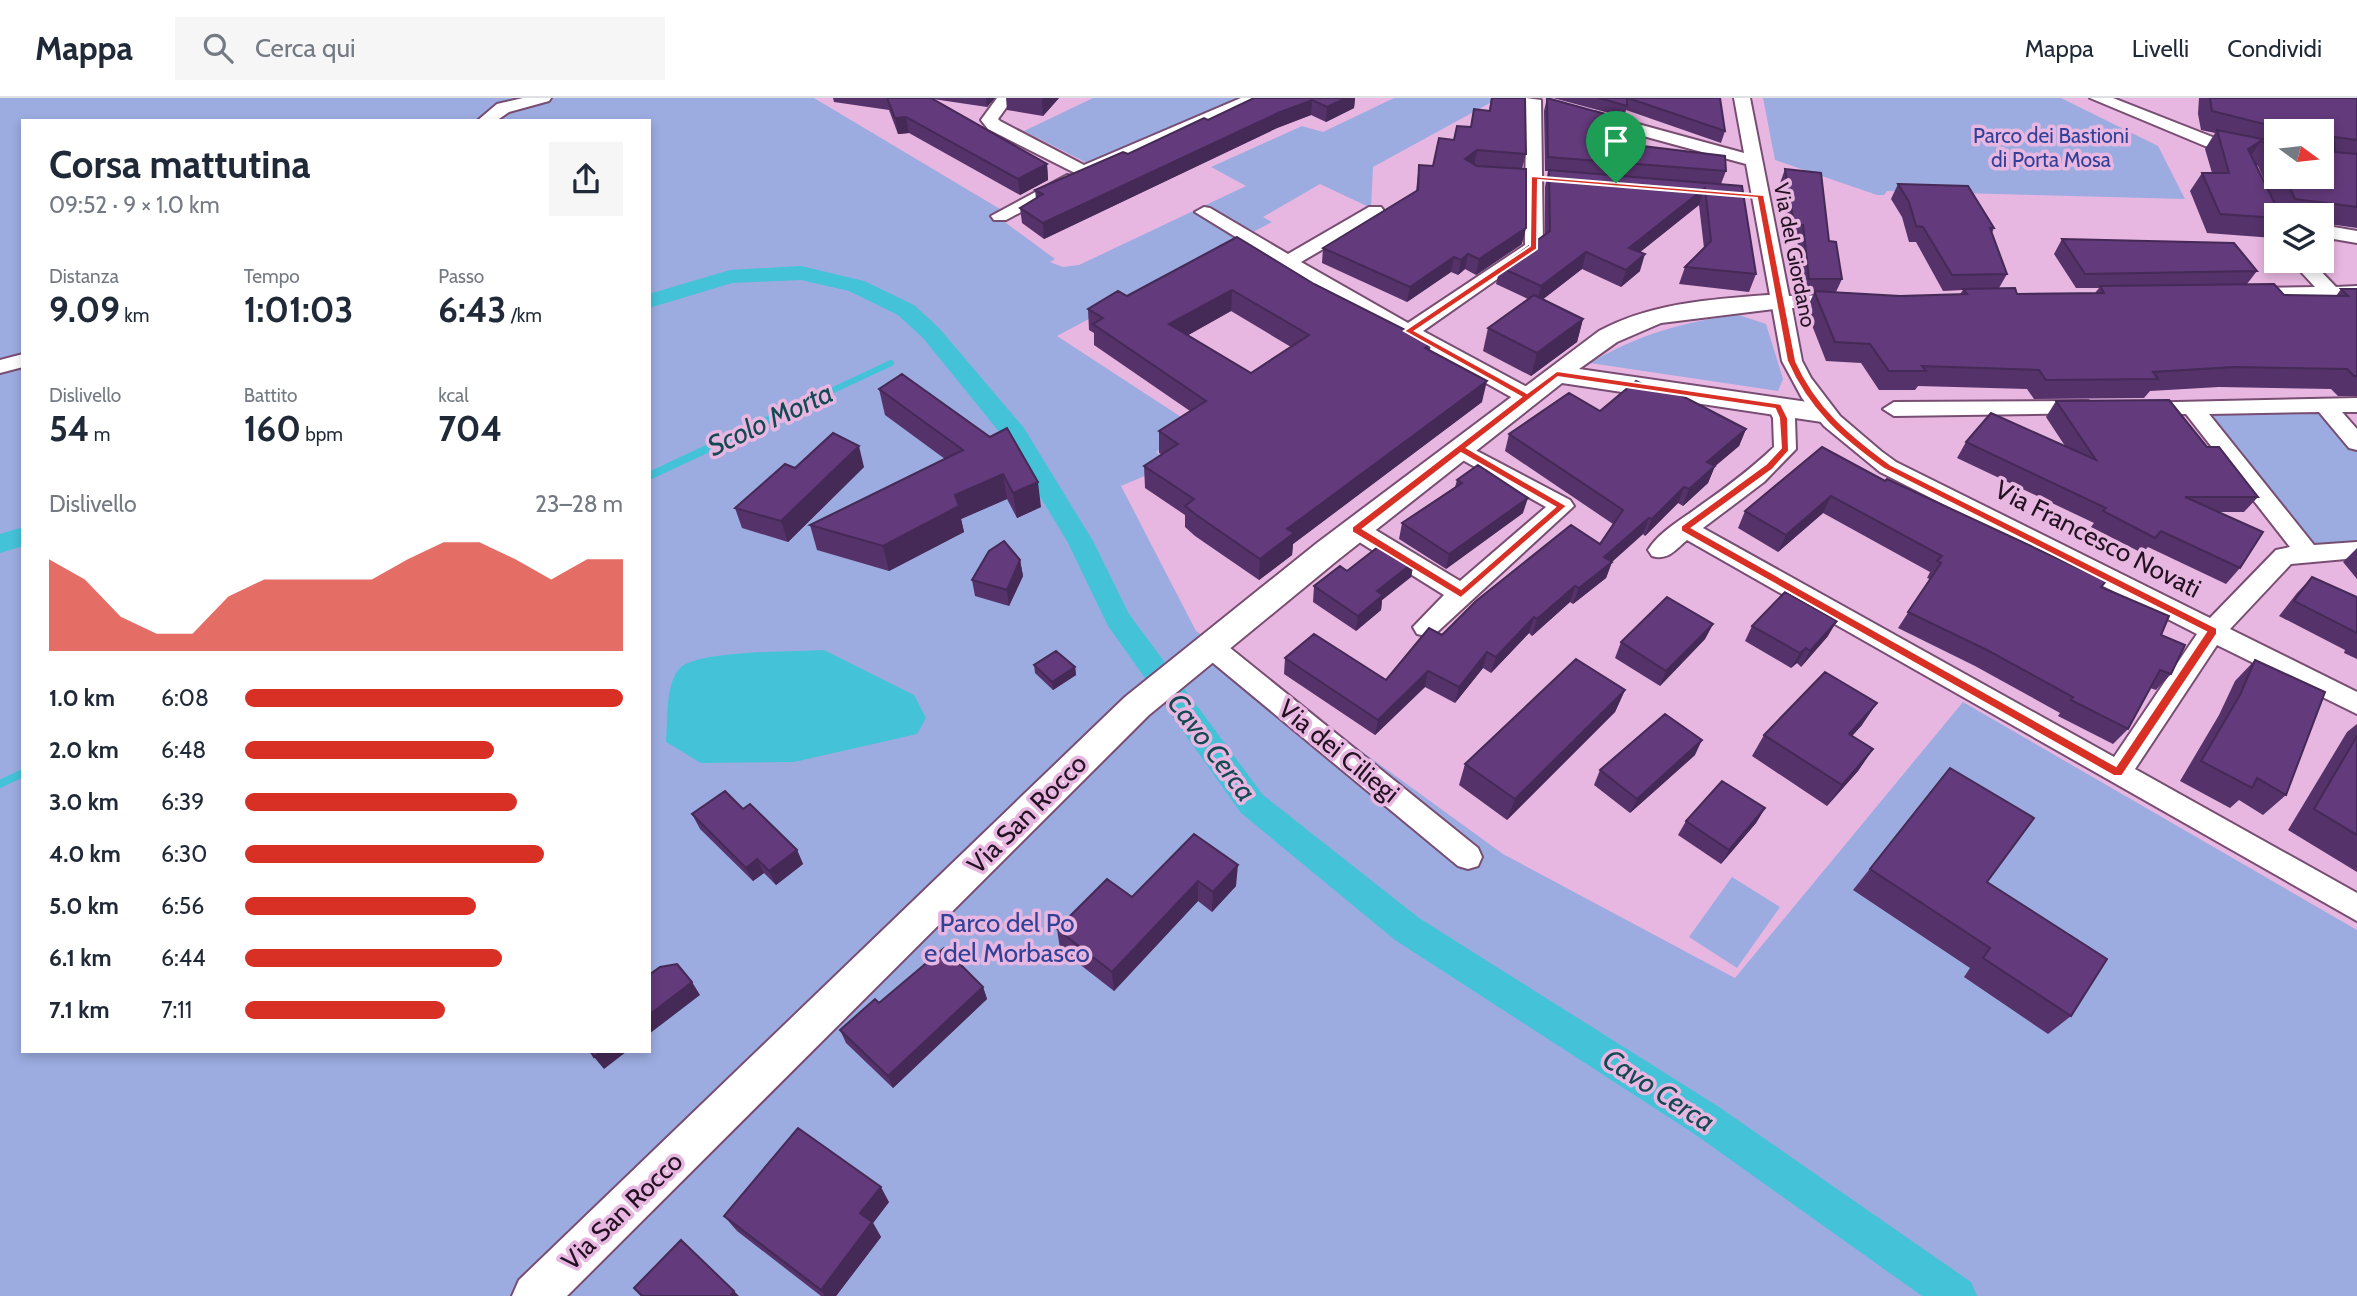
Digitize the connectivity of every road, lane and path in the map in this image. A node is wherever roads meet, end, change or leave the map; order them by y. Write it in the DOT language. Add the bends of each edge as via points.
graph roads {
  1 [pos="543,98"];
  2 [pos="1005,98"];
  3 [pos="1255,98"];
  4 [pos="1742,98"];
  5 [pos="2098,98"];
  6 [pos="1534,100"];
  7 [pos="1572,111"];
  8 [pos="488,119"];
  9 [pos="2264,152"];
  10 [pos="1754,161"];
  11 [pos="1083,172"];
  12 [pos="1510,176"];
  13 [pos="1541,178"];
  14 [pos="1375,211"];
  15 [pos="1204,212"];
  16 [pos="1000,216"];
  17 [pos="2334,233"];
  18 [pos="2357,237"];
  19 [pos="1287,262"];
  20 [pos="2312,273"];
  21 [pos="2357,292"];
  22 [pos="2331,293"];
  23 [pos="2221,295"];
  24 [pos="1863,300"];
  25 [pos="1780,302"];
  26 [pos="1409,331"];
  27 [pos="21,361"];
  28 [pos="0,367"];
  29 [pos="1557,374"];
  30 [pos="1528,397"];
  31 [pos="2357,405"];
  32 [pos="1778,406"];
  33 [pos="2325,406"];
  34 [pos="2192,407"];
  35 [pos="1894,409"];
  36 [pos="1822,413"];
  37 [pos="2357,443"];
  38 [pos="1460,449"];
  39 [pos="1684,528"];
  40 [pos="1356,529"];
  41 [pos="1660,550"];
  42 [pos="2357,550"];
  43 [pos="2308,554"];
  44 [pos="1461,594"];
  45 [pos="1426,627"];
  46 [pos="2213,631"];
  47 [pos="1204,650"];
  48 [pos="2357,704"];
  49 [pos="2118,773"];
  50 [pos="1468,858"];
  51 [pos="2357,908"];
  52 [pos="535,1296"];
  1 -- 8 [label="street" via="503,108"];
  2 -- 11 [label="street" via="991,116 994,125"];
  3 -- 11 [label="street"];
  4 -- 10 [label="street, Via del Giordano"];
  5 -- 9 [label="street" via="2211,142"];
  6 -- 13 [label="street"];
  7 -- 10 [label="street"];
  10 -- 25 [label="street, Via del Giordano" via="1754,195"];
  11 -- 16 [label="street"];
  12 -- 13 [label="street"];
  13 -- 26 [label="street" via="1534,247"];
  14 -- 19 [label="street"];
  15 -- 19 [label="street"];
  17 -- 18 [label="street"];
  19 -- 26 [label="street"];
  20 -- 22 [label="street"];
  21 -- 22 [label="street"];
  22 -- 23 [label="street"];
  24 -- 25 [label="street"];
  25 -- 29 [label="main road, Via San Rocco" via="1655,318 1614,332"];
  25 -- 36 [label="street, Via del Giordano" via="1792,361"];
  26 -- 30 [label="street"];
  27 -- 28 [label="street"];
  29 -- 30 [label="main road, Via San Rocco"];
  29 -- 32 [label="main road"];
  30 -- 38 [label="main road, Via San Rocco"];
  31 -- 33 [label="street"];
  32 -- 36 [label="main road"];
  32 -- 39 [label="street" via="1784,418 1785,449 1769,467"];
  33 -- 34 [label="street"];
  33 -- 37 [label="street"];
  34 -- 35 [label="street"];
  34 -- 43 [label="street"];
  36 -- 46 [label="street, Via Francesco Novati" via="1888,467"];
  38 -- 40 [label="main road, Via San Rocco"];
  38 -- 44 [label="street" via="1562,506"];
  39 -- 41 [label="street"];
  39 -- 49 [label="street"];
  40 -- 44 [label="street"];
  40 -- 47 [label="main road, Via San Rocco"];
  42 -- 43 [label="street"];
  43 -- 46 [label="street" via="2284,556"];
  44 -- 45 [label="street"];
  46 -- 48 [label="street, Via Francesco Novati"];
  46 -- 49 [label="street"];
  47 -- 50 [label="street, Via dei Ciliegi"];
  47 -- 52 [label="main road, Via San Rocco" via="1137,706"];
  49 -- 51 [label="street"];
}
